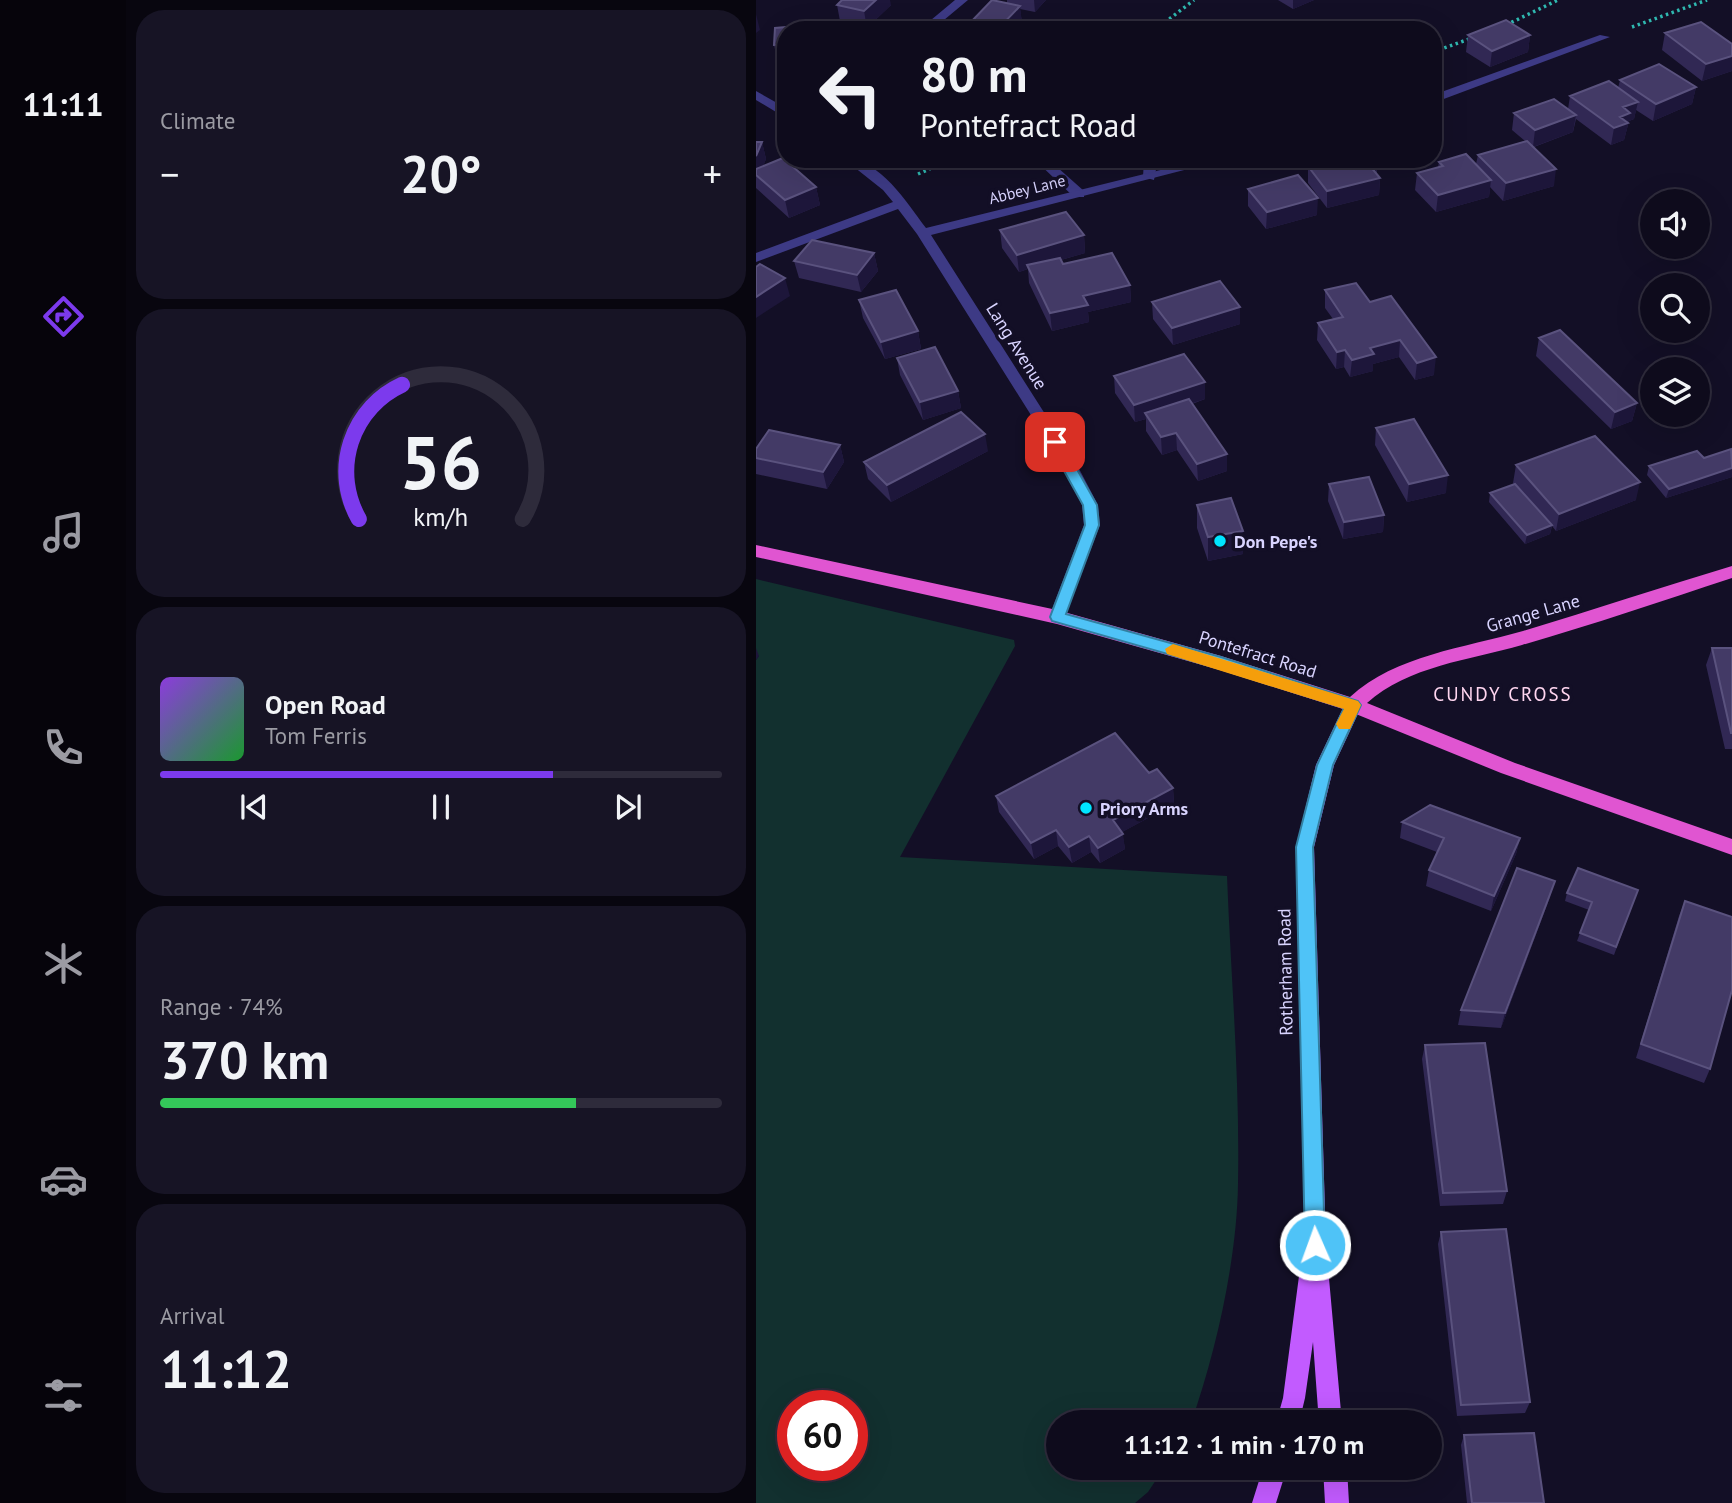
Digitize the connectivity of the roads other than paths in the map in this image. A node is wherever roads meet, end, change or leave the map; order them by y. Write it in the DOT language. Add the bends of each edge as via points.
graph roads {
  1 [pos="961,0"];
  2 [pos="936,21"];
  3 [pos="1604,37"];
  4 [pos="1442,96"];
  5 [pos="759,100"];
  6 [pos="777,109"];
  7 [pos="862,168"];
  8 [pos="1050,168"];
  9 [pos="1149,168"];
  10 [pos="1185,168"];
  11 [pos="1149,177"];
  12 [pos="1079,194"];
  13 [pos="901,203"];
  14 [pos="923,233"];
  15 [pos="756,258"];
  16 [pos="756,551"];
  17 [pos="1732,572"];
  18 [pos="1057,617"];
  19 [pos="1353,705"];
  20 [pos="1732,847"];
  21 [pos="1315,1245"];
  22 [pos="1291,1410"];
  23 [pos="1330,1410"];
  24 [pos="1271,1480"];
  25 [pos="1336,1480"];
  26 [pos="1264,1503"];
  27 [pos="1337,1503"];
  1 -- 2 [label="street"];
  3 -- 4 [label="street"];
  5 -- 6 [label="street"];
  7 -- 13 [label="street, Lang Avenue"];
  8 -- 12 [label="street"];
  9 -- 11 [label="street"];
  10 -- 11 [label="street, Abbey Lane"];
  11 -- 12 [label="street, Abbey Lane"];
  12 -- 14 [label="street, Abbey Lane"];
  13 -- 14 [label="street, Lang Avenue"];
  13 -- 15 [label="street"];
  14 -- 18 [label="street, Lang Avenue" via="1070,465 1090,505 1092,525"];
  16 -- 18 [label="highway, Pontefract Road"];
  17 -- 19 [label="highway, Grange Lane" via="1573,624 1421,665 1376,684"];
  18 -- 19 [label="highway, Pontefract Road"];
  19 -- 20 [label="highway, Pontefract Road" via="1508,768"];
  19 -- 21 [label="main road, Rotherham Road" via="1325,765 1305,847"];
  21 -- 22 [label="main road, Rotherham Road"];
  21 -- 23 [label="main road, Rotherham Road"];
  24 -- 26 [label="main road"];
  25 -- 27 [label="main road"];
}
